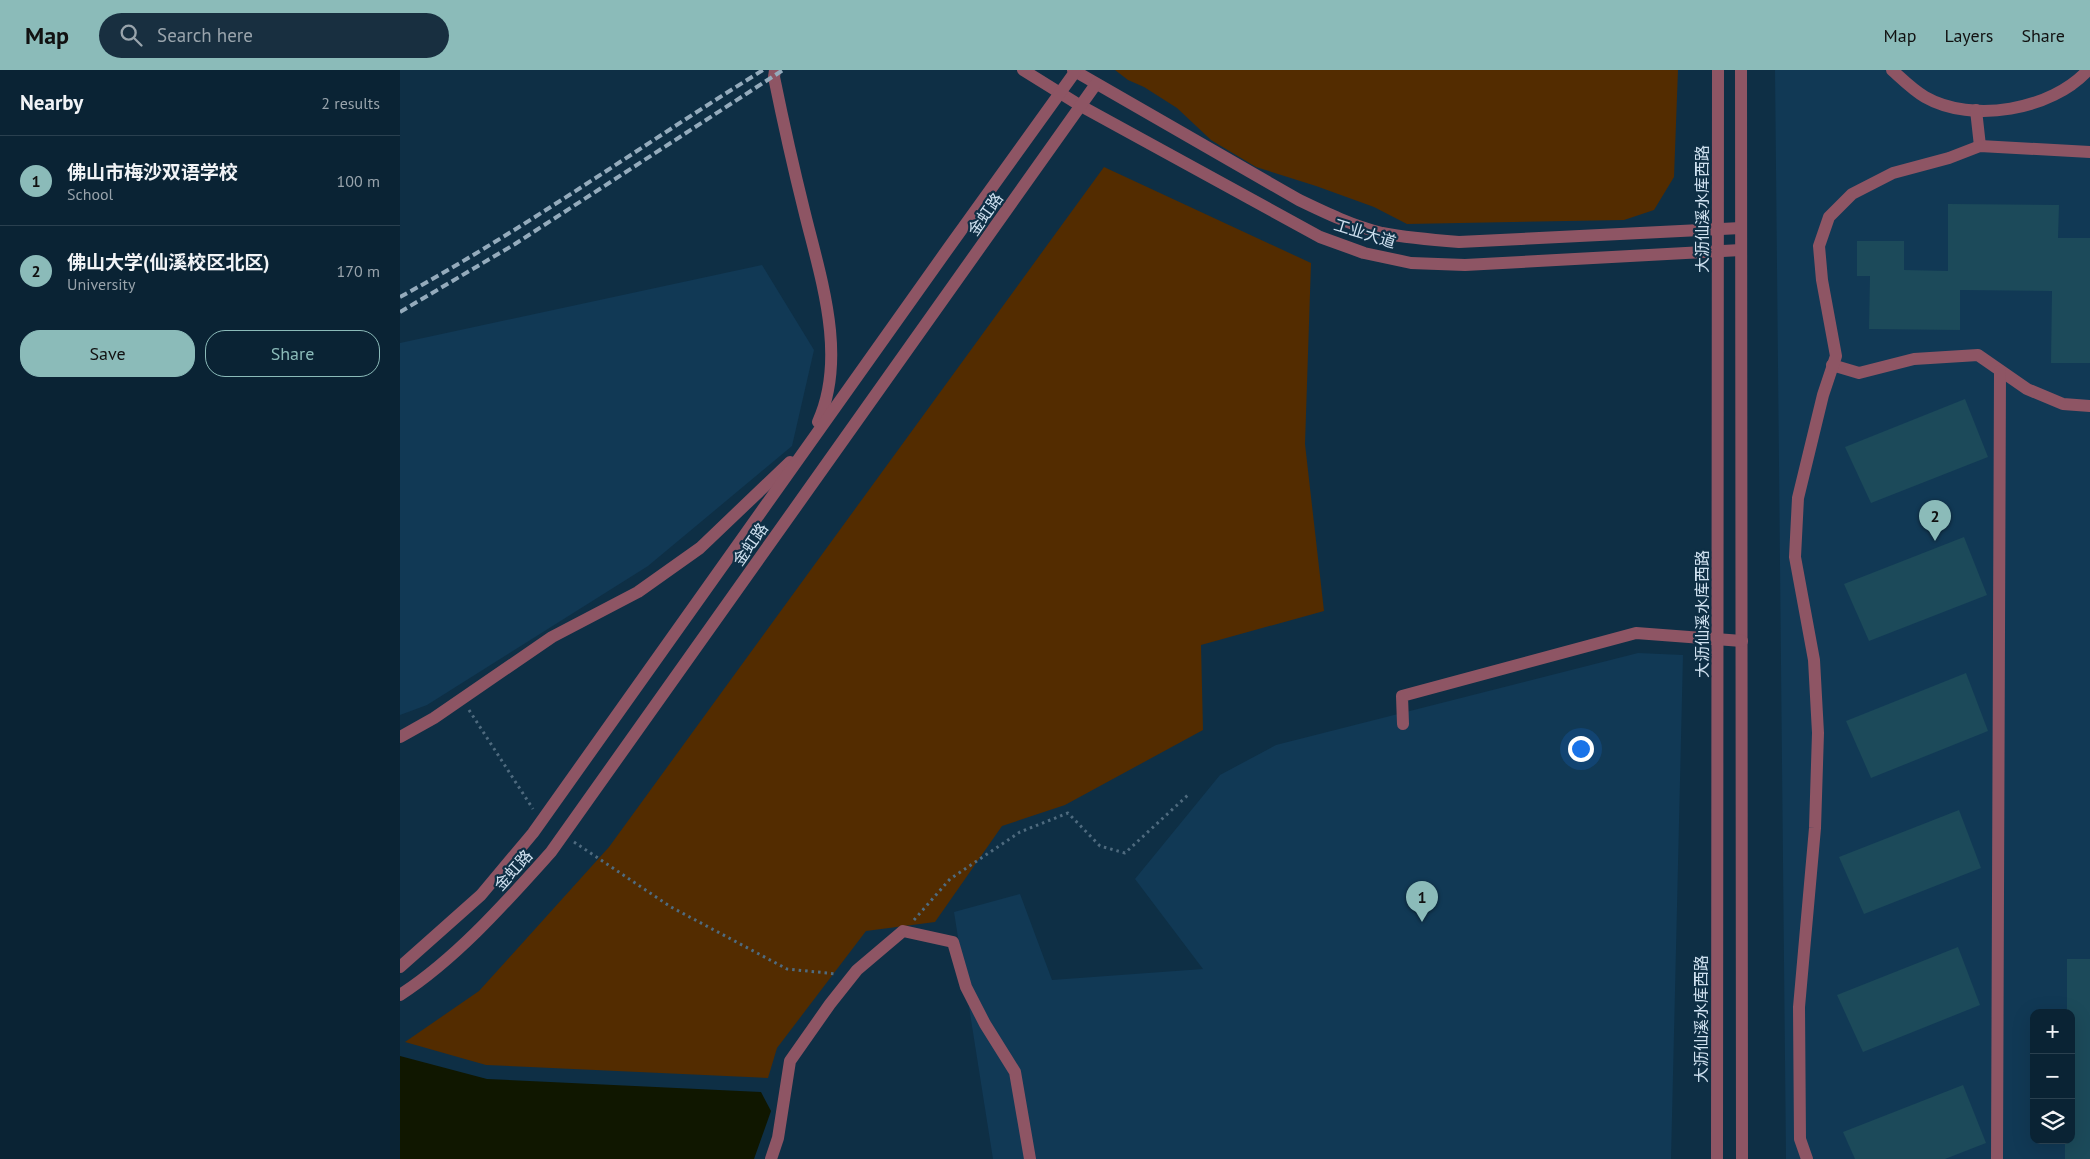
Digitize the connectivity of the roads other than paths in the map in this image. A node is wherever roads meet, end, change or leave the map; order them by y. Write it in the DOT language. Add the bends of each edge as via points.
graph roads {
  1 [pos="775,70"];
  2 [pos="1023,70"];
  3 [pos="1718,70"];
  4 [pos="1741,70"];
  5 [pos="1892,70"];
  6 [pos="2088,70"];
  7 [pos="1074,71"];
  8 [pos="1096,84"];
  9 [pos="1061,92"];
  10 [pos="1081,106"];
  11 [pos="1976,110"];
  12 [pos="1980,146"];
  13 [pos="2090,152"];
  14 [pos="1741,228"];
  15 [pos="1719,229"];
  16 [pos="1741,250"];
  17 [pos="1718,252"];
  18 [pos="1832,365"];
  19 [pos="2000,371"];
  20 [pos="2090,406"];
  21 [pos="1718,640"];
  22 [pos="1742,641"];
  23 [pos="1403,724"];
  24 [pos="400,738"];
  25 [pos="400,967"];
  26 [pos="400,995"];
  27 [pos="771,1159"];
  28 [pos="1030,1159"];
  29 [pos="1717,1159"];
  30 [pos="1742,1159"];
  31 [pos="1807,1159"];
  32 [pos="1997,1159"];
  1 -- 24 [label="street" via="784,128 829,317 830,380 825,406 806,447 700,548 638,592 552,637"];
  2 -- 9 [label="street, 工业大道"];
  3 -- 15 [label="street, 大沥仙溪水库西路"];
  4 -- 14 [label="street"];
  5 -- 11 [label="street" via="1924,97 1959,109"];
  6 -- 11 [label="street" via="2058,93 2018,108"];
  7 -- 8 [label="street, 工业大道"];
  7 -- 9 [label="street, 金虹路"];
  8 -- 10 [label="street, 金虹路"];
  8 -- 15 [label="street, 工业大道" via="1299,200 1336,218 1380,232 1459,242"];
  9 -- 10 [label="street, 工业大道"];
  9 -- 25 [label="street, 金虹路" via="541,821 481,895"];
  10 -- 17 [label="street, 工业大道" via="1320,237 1364,253 1411,263 1465,265"];
  10 -- 26 [label="street, 金虹路" via="551,852 496,913 420,982"];
  11 -- 12 [label="street"];
  12 -- 13 [label="street"];
  12 -- 18 [label="street" via="1893,173 1852,194 1829,217 1819,246 1836,356"];
  14 -- 15 [label="street, 工业大道"];
  14 -- 16 [label="street"];
  15 -- 17 [label="street, 大沥仙溪水库西路"];
  16 -- 17 [label="street, 工业大道"];
  16 -- 22 [label="street"];
  17 -- 21 [label="street, 大沥仙溪水库西路"];
  18 -- 19 [label="street" via="1859,373 1914,359 1978,355"];
  18 -- 31 [label="street" via="1798,498 1795,557 1814,660 1818,733 1815,828 1799,1007 1800,1139"];
  19 -- 20 [label="street" via="2027,389 2063,404"];
  19 -- 32 [label="street"];
  21 -- 22 [label="street"];
  21 -- 23 [label="street" via="1636,633 1402,696"];
  21 -- 29 [label="street, 大沥仙溪水库西路"];
  22 -- 30 [label="street"];
  27 -- 28 [label="street" via="778,1138 790,1062 852,976 903,931 953,942 966,987 1015,1072"];
}
